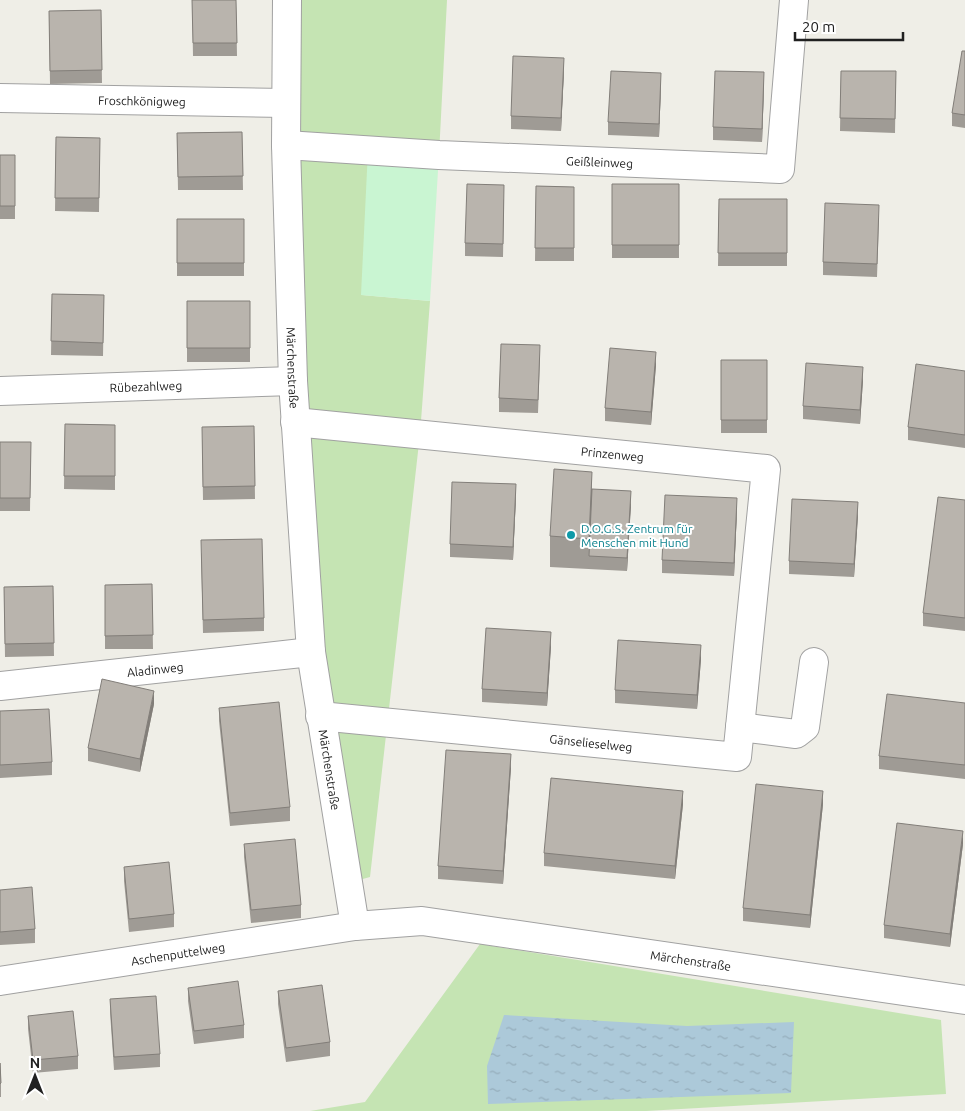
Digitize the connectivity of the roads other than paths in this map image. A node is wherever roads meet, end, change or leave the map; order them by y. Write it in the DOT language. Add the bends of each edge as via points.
graph roads {
  1 [pos="287,0"];
  2 [pos="794,0"];
  3 [pos="0,98"];
  4 [pos="285,103"];
  5 [pos="286,145"];
  6 [pos="293,381"];
  7 [pos="0,391"];
  8 [pos="295,422"];
  9 [pos="751,632"];
  10 [pos="311,652"];
  11 [pos="814,662"];
  12 [pos="0,686"];
  13 [pos="320,716"];
  14 [pos="740,727"];
  15 [pos="355,926"];
  16 [pos="0,981"];
  17 [pos="965,1000"];
  1 -- 4 [label="street, Märchenstraße"];
  2 -- 5 [label="street, Geißleinweg" via="780,169"];
  3 -- 4 [label="street, Froschkönigweg"];
  4 -- 5 [label="street, Märchenstraße"];
  5 -- 6 [label="street, Märchenstraße"];
  6 -- 7 [label="street, Rübezahlweg"];
  6 -- 8 [label="street, Märchenstraße"];
  8 -- 9 [label="street, Prinzenweg" via="766,469"];
  8 -- 10 [label="street, Märchenstraße"];
  9 -- 14 [label="street, Gänselieselweg"];
  10 -- 12 [label="street, Aladinweg"];
  10 -- 13 [label="street, Märchenstraße"];
  11 -- 14 [label="street" via="805,727 796,734"];
  13 -- 14 [label="street, Gänselieselweg" via="737,757"];
  13 -- 15 [label="street, Märchenstraße"];
  15 -- 16 [label="street, Aschenputtelweg"];
  15 -- 17 [label="street, Märchenstraße" via="422,921"];
}
